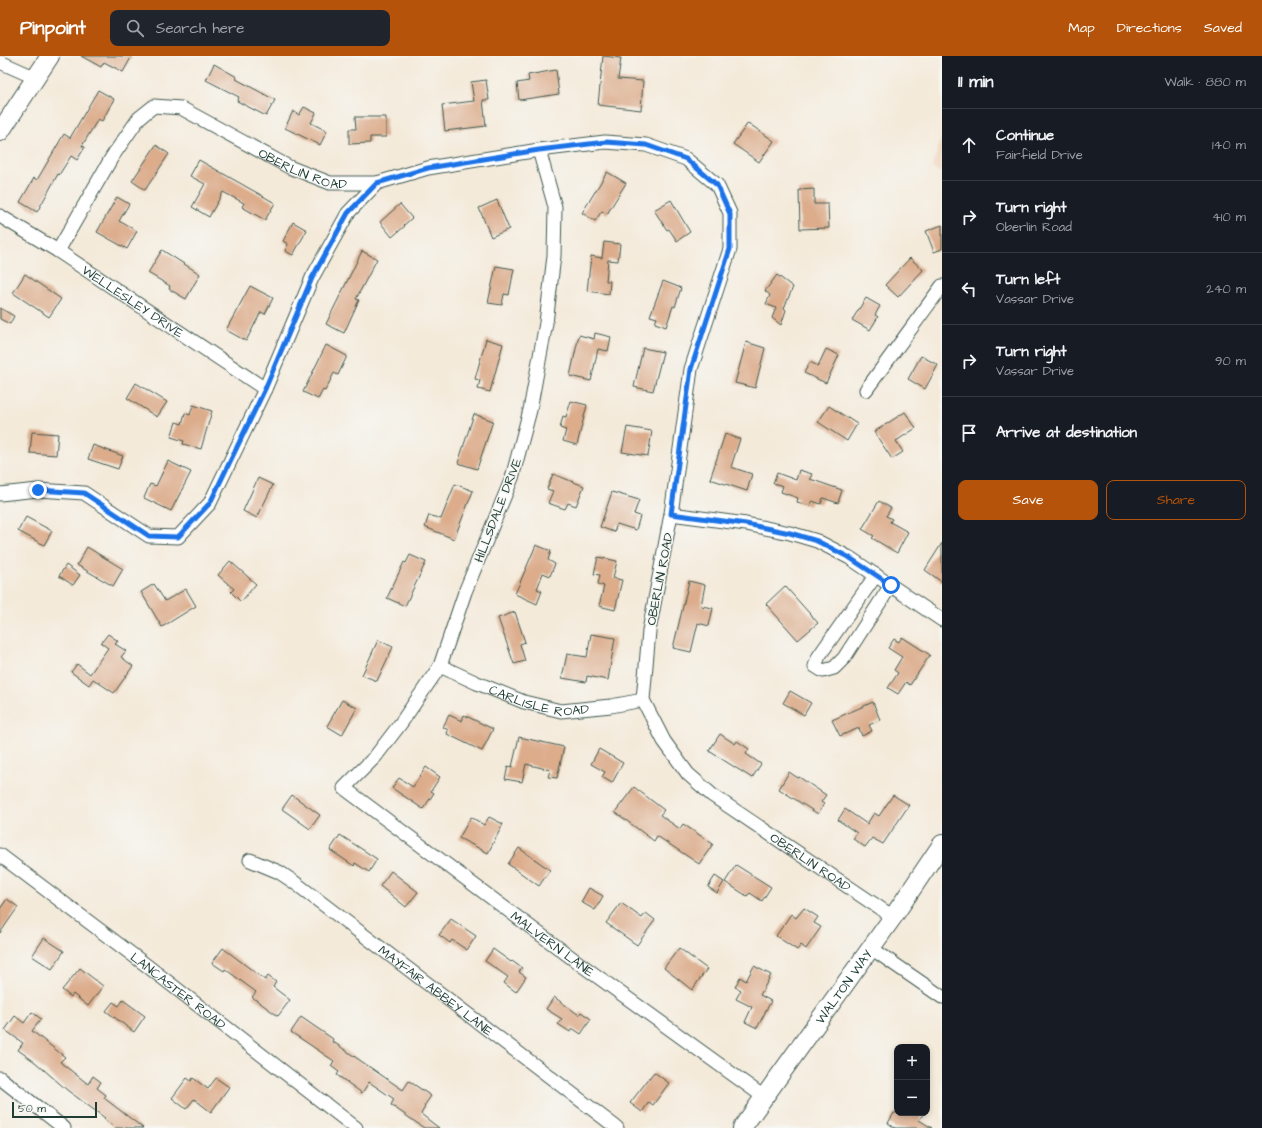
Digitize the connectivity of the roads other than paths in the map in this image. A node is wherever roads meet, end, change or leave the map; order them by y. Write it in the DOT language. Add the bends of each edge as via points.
graph roads {
  1 [pos="50,56"];
  2 [pos="0,62"];
  3 [pos="36,78"];
  4 [pos="0,132"];
  5 [pos="539,150"];
  6 [pos="377,183"];
  7 [pos="0,216"];
  8 [pos="58,251"];
  9 [pos="942,286"];
  10 [pos="265,389"];
  11 [pos="866,390"];
  12 [pos="0,494"];
  13 [pos="671,514"];
  14 [pos="876,575"];
  15 [pos="891,585"];
  16 [pos="942,620"];
  17 [pos="440,666"];
  18 [pos="643,700"];
  19 [pos="344,788"];
  20 [pos="942,844"];
  21 [pos="0,855"];
  22 [pos="250,860"];
  23 [pos="893,917"];
  24 [pos="871,948"];
  25 [pos="942,997"];
  26 [pos="0,1078"];
  27 [pos="764,1097"];
  28 [pos="64,1128"];
  29 [pos="356,1128"];
  30 [pos="617,1128"];
  31 [pos="742,1128"];
  1 -- 3 [label="main road"];
  2 -- 3 [label="street"];
  3 -- 4 [label="main road"];
  5 -- 6 [label="street, OBERLIN ROAD" via="428,168"];
  5 -- 13 [label="street, OBERLIN ROAD" via="606,142 646,145 686,159 717,185 730,214 730,249 691,369"];
  5 -- 17 [label="street, HILLSDALE DRIVE" via="555,207 554,256 546,323 530,410 512,478 465,592"];
  6 -- 8 [label="street, OBERLIN ROAD" via="330,183 289,168 181,108 154,106 139,118 112,157"];
  6 -- 10 [label="street" via="348,213 319,265"];
  7 -- 8 [label="street, WELLESLEY DRIVE"];
  8 -- 10 [label="street, WELLESLEY DRIVE"];
  9 -- 11 [label="street"];
  10 -- 12 [label="street" via="210,503 178,537 149,536 84,493 38,490"];
  13 -- 14 [label="street" via="746,524 817,541"];
  13 -- 18 [label="street, OBERLIN ROAD" via="649,631"];
  14 -- 15 [label="street"];
  14 -- 15 [label="street" via="819,656 816,666 823,672 834,668 844,658"];
  15 -- 16 [label="street"];
  17 -- 18 [label="street, CARLISLE ROAD" via="524,702 561,711"];
  17 -- 19 [label="street, HILLSDALE DRIVE" via="375,757"];
  18 -- 23 [label="street, OBERLIN ROAD" via="664,741 688,774 712,795"];
  19 -- 27 [label="street, MALVERN LANE"];
  20 -- 23 [label="main road, WALTON WAY"];
  21 -- 29 [label="street, LANCASTER ROAD"];
  22 -- 30 [label="street, MAYFAIR ABBEY LANE" via="279,872 294,882"];
  23 -- 24 [label="main road, WALTON WAY"];
  24 -- 25 [label="street"];
  24 -- 27 [label="main road, WALTON WAY"];
  26 -- 28 [label="street"];
  27 -- 31 [label="main road, WALTON WAY"];
}
